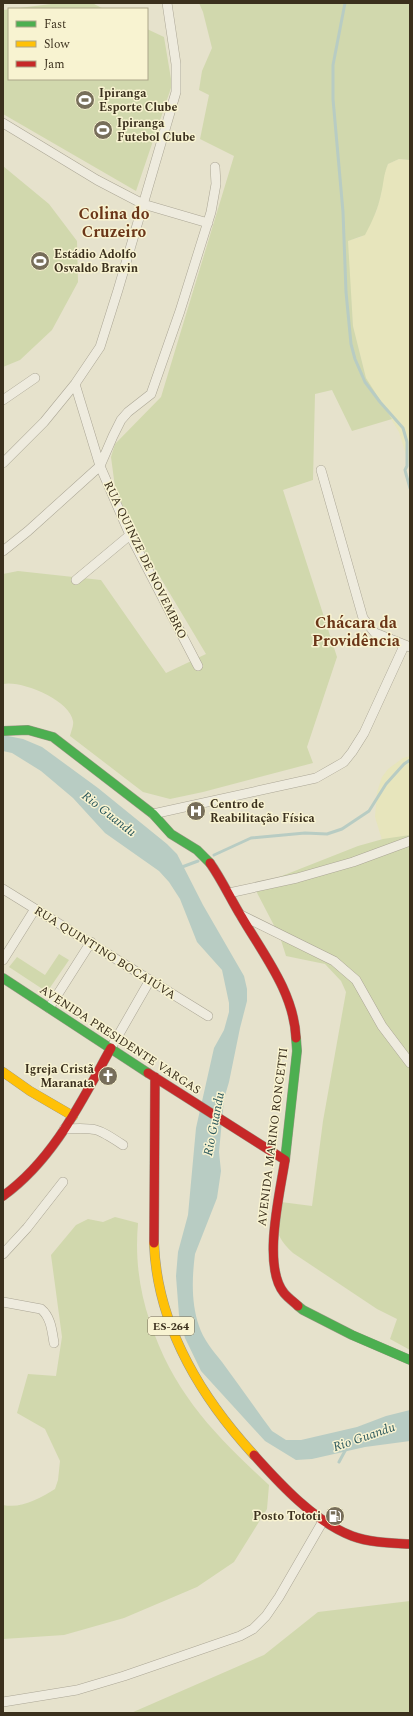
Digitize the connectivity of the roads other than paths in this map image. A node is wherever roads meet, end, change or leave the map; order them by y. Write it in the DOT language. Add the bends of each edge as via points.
graph roads {
  1 [pos="167,3"];
  2 [pos="3,123"];
  3 [pos="3,129"];
  4 [pos="22,134"];
  5 [pos="215,167"];
  6 [pos="143,204"];
  7 [pos="208,223"];
  8 [pos="35,378"];
  9 [pos="75,384"];
  10 [pos="3,400"];
  11 [pos="3,463"];
  12 [pos="100,466"];
  13 [pos="321,470"];
  14 [pos="130,535"];
  15 [pos="3,550"];
  16 [pos="76,580"];
  17 [pos="407,647"];
  18 [pos="198,666"];
  19 [pos="3,731"];
  20 [pos="153,814"];
  21 [pos="410,841"];
  22 [pos="3,889"];
  23 [pos="229,893"];
  24 [pos="36,909"];
  25 [pos="240,915"];
  26 [pos="91,942"];
  27 [pos="3,960"];
  28 [pos="3,978"];
  29 [pos="150,980"];
  30 [pos="49,1008"];
  31 [pos="208,1016"];
  32 [pos="111,1048"];
  33 [pos="410,1063"];
  34 [pos="3,1072"];
  35 [pos="155,1077"];
  36 [pos="73,1116"];
  37 [pos="64,1129"];
  38 [pos="123,1146"];
  39 [pos="285,1160"];
  40 [pos="63,1182"];
  41 [pos="3,1196"];
  42 [pos="3,1254"];
  43 [pos="3,1302"];
  44 [pos="54,1344"];
  45 [pos="410,1360"];
  46 [pos="323,1521"];
  47 [pos="410,1544"];
  48 [pos="3,1702"];
  1 -- 6 [label="street" via="176,64 176,92"];
  2 -- 4 [label="street"];
  3 -- 4 [label="street"];
  4 -- 6 [label="street" via="97,180"];
  5 -- 7 [label="street" via="216,184"];
  6 -- 7 [label="street"];
  6 -- 9 [label="street" via="100,348"];
  7 -- 12 [label="street" via="154,390 121,420"];
  8 -- 10 [label="street"];
  9 -- 11 [label="street" via="44,422"];
  9 -- 12 [label="street, RUA QUINZE DE NOVEMBRO"];
  12 -- 14 [label="street, RUA QUINZE DE NOVEMBRO"];
  12 -- 15 [label="street"];
  13 -- 17 [label="street" via="363,618 375,633"];
  14 -- 16 [label="street"];
  14 -- 18 [label="street, RUA QUINZE DE NOVEMBRO"];
  17 -- 20 [label="street" via="364,733 344,762 335,768 316,778"];
  19 -- 20 [label="main road, AVENIDA MARINO RONCETTI" via="25,729 53,737"];
  20 -- 23 [label="main road, AVENIDA MARINO RONCETTI" via="171,834 207,859"];
  21 -- 23 [label="street" via="353,862"];
  22 -- 24 [label="street, RUA QUINTINO BOCAIÚVA"];
  23 -- 25 [label="main road, AVENIDA MARINO RONCETTI"];
  24 -- 26 [label="street, RUA QUINTINO BOCAIÚVA"];
  24 -- 27 [label="street"];
  25 -- 33 [label="street" via="334,961 346,970 356,980 382,1026"];
  25 -- 39 [label="main road, AVENIDA MARINO RONCETTI" via="286,994 296,1033 297,1051"];
  26 -- 29 [label="street, RUA QUINTINO BOCAIÚVA"];
  26 -- 30 [label="street"];
  28 -- 30 [label="main road, AVENIDA PRESIDENTE VARGAS"];
  29 -- 31 [label="street, RUA QUINTINO BOCAIÚVA"];
  29 -- 32 [label="street"];
  30 -- 32 [label="main road, AVENIDA PRESIDENTE VARGAS"];
  32 -- 35 [label="main road, AVENIDA PRESIDENTE VARGAS"];
  32 -- 36 [label="main road"];
  34 -- 36 [label="main road"];
  35 -- 39 [label="main road, AVENIDA PRESIDENTE VARGAS"];
  35 -- 46 [label="main road, ES-264" via="154,1254 158,1285 167,1315 192,1374 231,1430 274,1476"];
  36 -- 37 [label="main road"];
  37 -- 38 [label="street" via="101,1130"];
  37 -- 41 [label="main road" via="29,1177"];
  39 -- 45 [label="main road, AVENIDA MARINO RONCETTI" via="274,1233 273,1263 284,1293 303,1310"];
  40 -- 42 [label="street"];
  43 -- 44 [label="street" via="41,1309 50,1322"];
  46 -- 47 [label="main road, ES-264" via="345,1534 360,1539"];
  46 -- 48 [label="street" via="279,1597 253,1629 240,1636 77,1690"];
}
